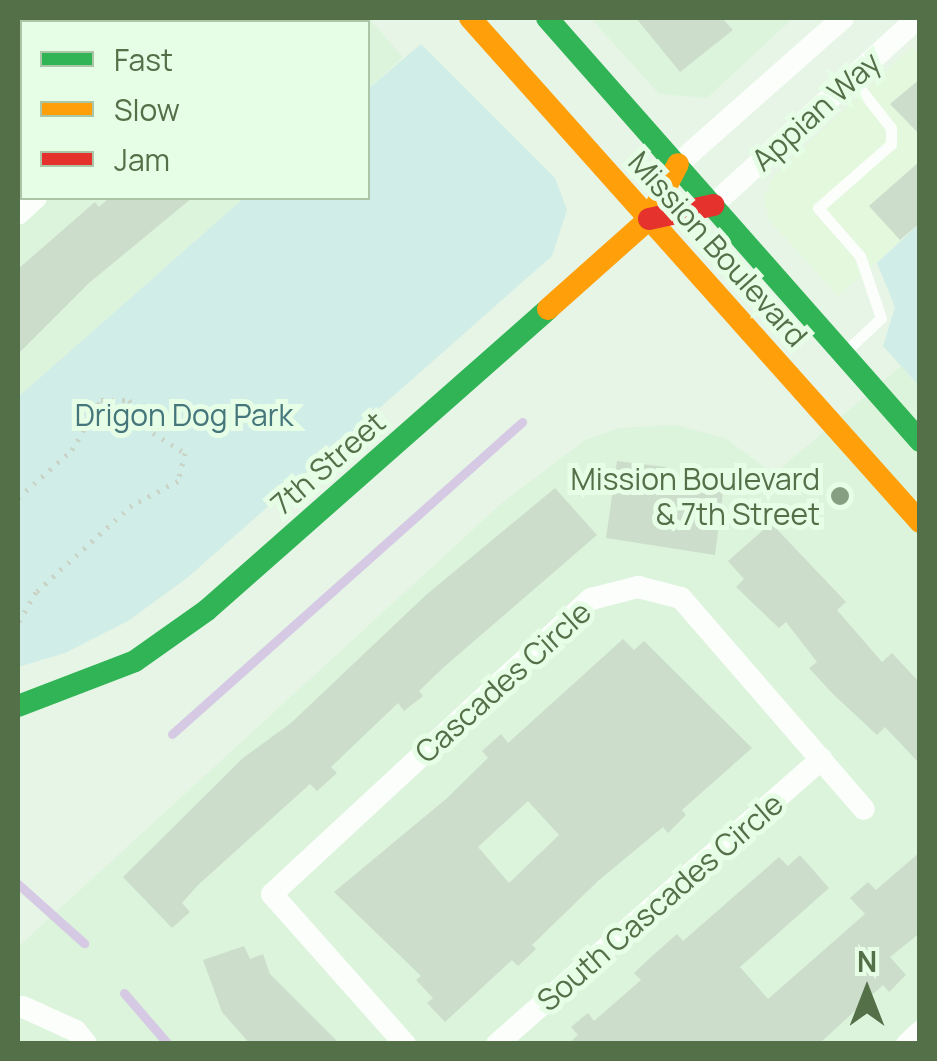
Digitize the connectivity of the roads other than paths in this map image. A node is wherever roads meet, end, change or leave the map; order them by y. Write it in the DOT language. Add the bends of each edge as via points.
graph roads {
  1 [pos="470,18"];
  2 [pos="547,18"];
  3 [pos="843,18"];
  4 [pos="918,18"];
  5 [pos="852,78"];
  6 [pos="678,164"];
  7 [pos="712,205"];
  8 [pos="649,219"];
  9 [pos="843,354"];
  10 [pos="920,441"];
  11 [pos="920,522"];
  12 [pos="18,706"];
  13 [pos="821,759"];
  14 [pos="864,809"];
  15 [pos="22,1007"];
  16 [pos="920,1032"];
  17 [pos="86,1044"];
  18 [pos="405,1044"];
  19 [pos="498,1044"];
  20 [pos="907,1044"];
  1 -- 8 [label="main road, Mission Boulevard"];
  2 -- 6 [label="main road, Mission Boulevard"];
  3 -- 6 [label="street, Appian Way"];
  4 -- 5 [label="street, Appian Way"];
  5 -- 7 [label="street, Appian Way"];
  5 -- 9 [label="lane" via="891,128 891,144 818,208 860,256 881,318"];
  6 -- 7 [label="main road, Mission Boulevard"];
  6 -- 8 [label="main road, 7th Street"];
  7 -- 8 [label="main road, 7th Street"];
  7 -- 9 [label="main road, Mission Boulevard"];
  8 -- 11 [label="main road, Mission Boulevard"];
  8 -- 12 [label="main road, 7th Street" via="207,610 136,661"];
  9 -- 10 [label="main road, Mission Boulevard"];
  13 -- 14 [label="street, Cascades Circle"];
  13 -- 18 [label="street, Cascades Circle" via="681,598 638,586 591,599 272,894"];
  13 -- 19 [label="street, South Cascades Circle"];
  15 -- 17 [label="street" via="76,1031"];
  16 -- 20 [label="street"];
}
